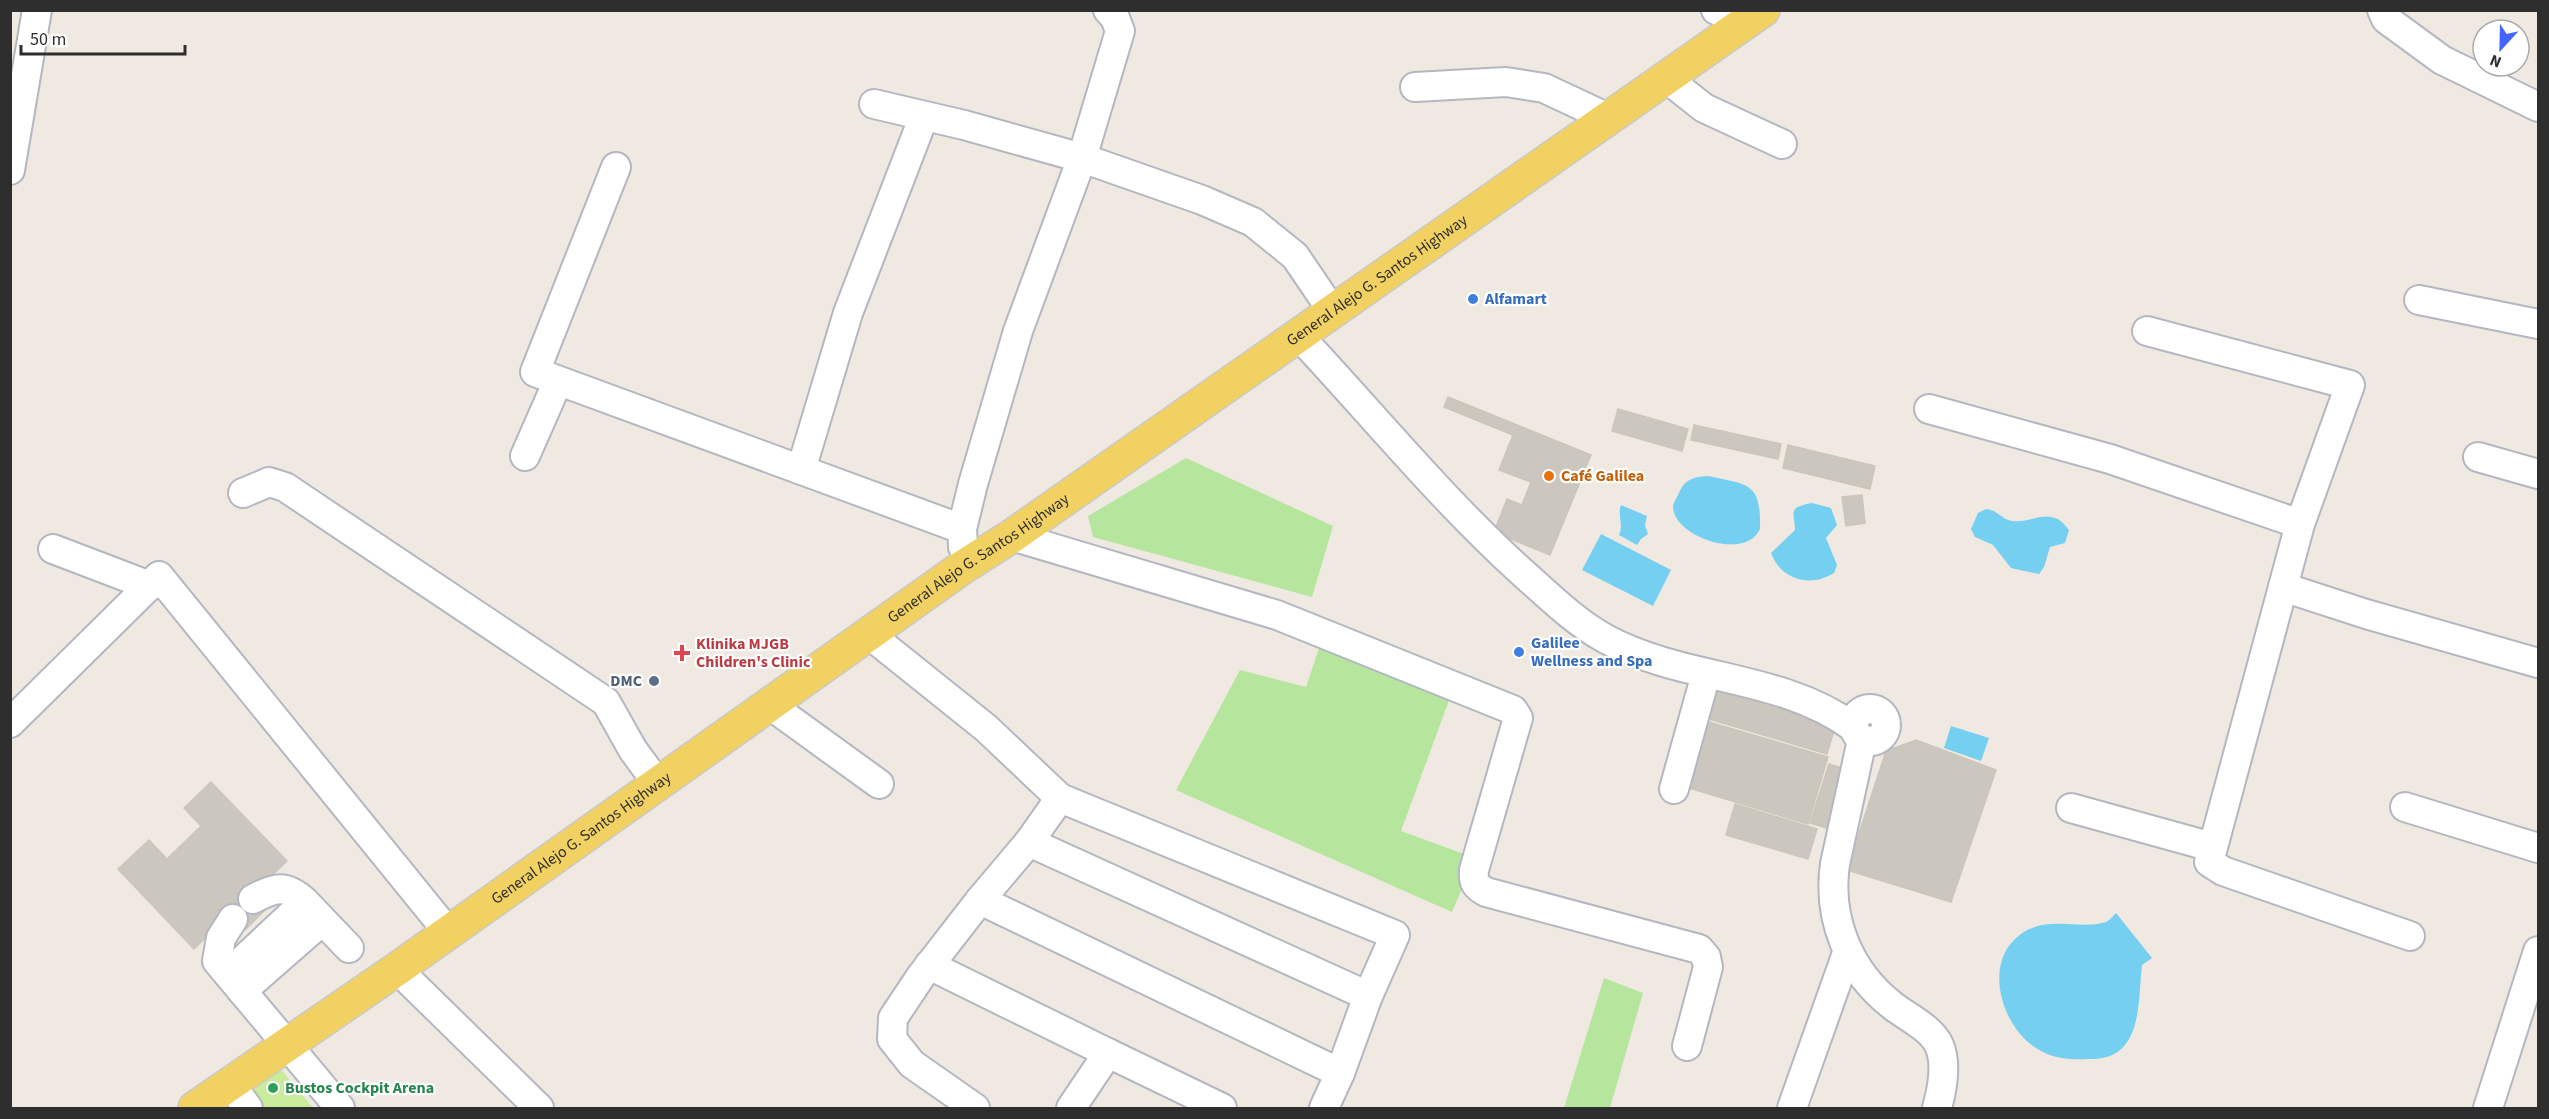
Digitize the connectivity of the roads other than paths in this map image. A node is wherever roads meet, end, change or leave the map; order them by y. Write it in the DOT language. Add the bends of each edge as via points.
graph roads {
  1 [pos="37,10"];
  2 [pos="1108,10"];
  3 [pos="2382,10"];
  4 [pos="1742,14"];
  5 [pos="1666,78"];
  6 [pos="1415,87"];
  7 [pos="874,104"];
  8 [pos="2538,107"];
  9 [pos="924,116"];
  10 [pos="1608,118"];
  11 [pos="1782,144"];
  12 [pos="1082,158"];
  13 [pos="616,166"];
  14 [pos="10,170"];
  15 [pos="2419,300"];
  16 [pos="1333,312"];
  17 [pos="2538,324"];
  18 [pos="2147,331"];
  19 [pos="1299,336"];
  20 [pos="558,381"];
  21 [pos="1929,409"];
  22 [pos="525,456"];
  23 [pos="2478,457"];
  24 [pos="801,470"];
  25 [pos="2538,474"];
  26 [pos="243,493"];
  27 [pos="2300,524"];
  28 [pos="962,529"];
  29 [pos="1012,536"];
  30 [pos="52,549"];
  31 [pos="963,567"];
  32 [pos="150,586"];
  33 [pos="2283,587"];
  34 [pos="870,635"];
  35 [pos="2538,663"];
  36 [pos="1706,674"];
  37 [pos="770,705"];
  38 [pos="10,723"];
  39 [pos="658,784"];
  40 [pos="879,784"];
  41 [pos="1674,789"];
  42 [pos="1060,798"];
  43 [pos="2405,807"];
  44 [pos="2071,808"];
  45 [pos="1029,842"];
  46 [pos="2212,847"];
  47 [pos="2538,848"];
  48 [pos="253,899"];
  49 [pos="980,900"];
  50 [pos="314,911"];
  51 [pos="232,919"];
  52 [pos="448,932"];
  53 [pos="2410,936"];
  54 [pos="349,948"];
  55 [pos="2538,951"];
  56 [pos="1847,953"];
  57 [pos="929,965"];
  58 [pos="397,969"];
  59 [pos="235,982"];
  60 [pos="1368,996"];
  61 [pos="2529,1016"];
  62 [pos="288,1045"];
  63 [pos="1687,1046"];
  64 [pos="1108,1053"];
  65 [pos="1340,1073"];
  66 [pos="239,1096"];
  67 [pos="1079,1106"];
  68 [pos="195,1108"];
  69 [pos="340,1108"];
  70 [pos="539,1108"];
  71 [pos="975,1108"];
  72 [pos="1222,1108"];
  73 [pos="1324,1108"];
  74 [pos="1792,1108"];
  75 [pos="1937,1108"];
  76 [pos="2488,1108"];
  1 -- 14 [label="street"];
  2 -- 12 [label="street" via="1120,31"];
  3 -- 8 [label="street" via="2386,19 2442,60"];
  4 -- 5 [label="main road, General Alejo G. Santos Highway"];
  5 -- 10 [label="main road, General Alejo G. Santos Highway"];
  5 -- 11 [label="street" via="1704,108"];
  6 -- 10 [label="street" via="1506,82 1544,88"];
  7 -- 9 [label="street"];
  9 -- 12 [label="street"];
  9 -- 24 [label="street" via="848,313"];
  10 -- 16 [label="main road, General Alejo G. Santos Highway"];
  12 -- 16 [label="street" via="1253,222 1295,256"];
  12 -- 28 [label="street" via="1018,331"];
  13 -- 20 [label="street" via="535,372"];
  15 -- 17 [label="street"];
  16 -- 19 [label="main road, General Alejo G. Santos Highway"];
  18 -- 27 [label="street" via="2350,385"];
  19 -- 29 [label="main road, General Alejo G. Santos Highway"];
  19 -- 36 [label="street" via="1492,544 1568,613 1606,639"];
  20 -- 22 [label="street"];
  20 -- 24 [label="street"];
  21 -- 27 [label="street" via="2110,459"];
  23 -- 25 [label="street"];
  24 -- 28 [label="street"];
  26 -- 39 [label="street" via="269,482 285,487 606,702"];
  27 -- 33 [label="street"];
  28 -- 31 [label="street"];
  29 -- 31 [label="main road, General Alejo G. Santos Highway"];
  29 -- 63 [label="street" via="1277,615 1514,710 1518,718 1474,870 1476,887 1700,949 1708,967"];
  30 -- 32 [label="street"];
  31 -- 34 [label="main road, General Alejo G. Santos Highway"];
  32 -- 38 [label="street"];
  32 -- 52 [label="street" via="159,576"];
  33 -- 35 [label="street"];
  33 -- 46 [label="street"];
  34 -- 37 [label="main road, General Alejo G. Santos Highway"];
  34 -- 42 [label="street" via="986,728"];
  36 -- 41 [label="street"];
  36 -- 56 [label="street" via="1796,696 1822,707 1858,733 1832,882 1836,919"];
  37 -- 39 [label="main road, General Alejo G. Santos Highway"];
  37 -- 40 [label="street"];
  39 -- 52 [label="main road, General Alejo G. Santos Highway"];
  42 -- 45 [label="street"];
  42 -- 60 [label="street" via="1395,935"];
  43 -- 47 [label="street"];
  44 -- 46 [label="street"];
  45 -- 49 [label="street"];
  45 -- 60 [label="street"];
  46 -- 53 [label="street" via="2212,866"];
  48 -- 50 [label="street" via="278,888 294,892"];
  49 -- 57 [label="street"];
  49 -- 65 [label="street"];
  50 -- 54 [label="street"];
  50 -- 59 [label="street"];
  51 -- 59 [label="street" via="221,938 217,961"];
  52 -- 58 [label="main road, General Alejo G. Santos Highway"];
  55 -- 61 [label="street"];
  56 -- 74 [label="street"];
  56 -- 75 [label="street" via="1890,1005 1938,1044 1943,1065"];
  57 -- 64 [label="street"];
  57 -- 71 [label="street" via="893,1018 892,1039 912,1064"];
  58 -- 62 [label="main road, General Alejo G. Santos Highway"];
  58 -- 70 [label="street"];
  59 -- 62 [label="street"];
  60 -- 65 [label="street"];
  61 -- 76 [label="street"];
  62 -- 66 [label="main road, General Alejo G. Santos Highway"];
  62 -- 69 [label="street"];
  64 -- 67 [label="street"];
  64 -- 72 [label="street"];
  65 -- 73 [label="street"];
  66 -- 68 [label="main road, General Alejo G. Santos Highway"];
}
